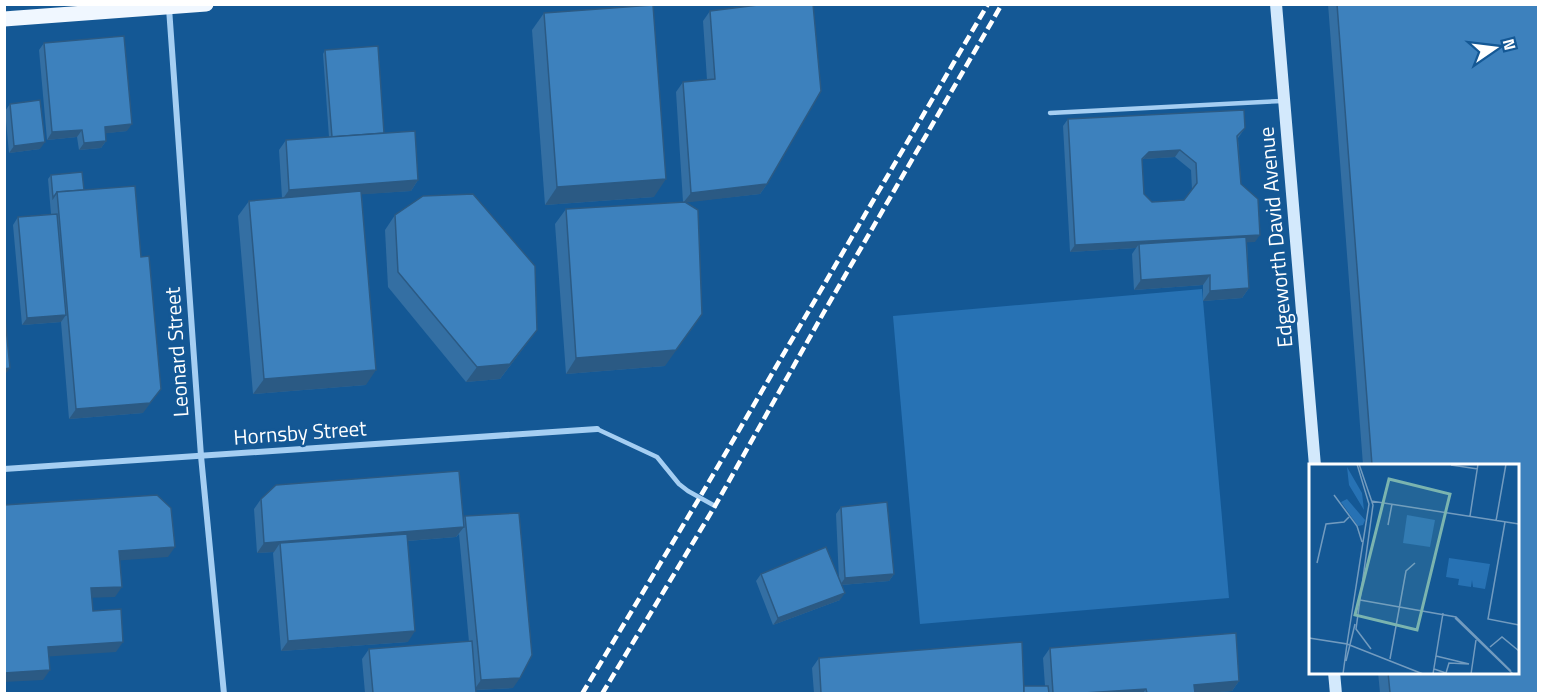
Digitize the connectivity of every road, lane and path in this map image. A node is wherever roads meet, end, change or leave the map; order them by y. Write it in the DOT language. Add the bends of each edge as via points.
graph roads {
  1 [pos="206,4"];
  2 [pos="1276,4"];
  3 [pos="169,8"];
  4 [pos="4,19"];
  5 [pos="1285,101"];
  6 [pos="1050,114"];
  7 [pos="597,429"];
  8 [pos="201,456"];
  9 [pos="1315,464"];
  10 [pos="4,469"];
  11 [pos="715,506"];
  12 [pos="1334,674"];
  13 [pos="224,693"];
  14 [pos="1336,693"];
  1 -- 3 [label="main road"];
  2 -- 5 [label="main road, Edgeworth David Avenue"];
  3 -- 4 [label="main road"];
  3 -- 8 [label="street, Leonard Street"];
  5 -- 6 [label="lane"];
  5 -- 9 [label="main road, Edgeworth David Avenue"];
  7 -- 8 [label="street, Hornsby Street"];
  7 -- 11 [label="lane" via="657,457 679,484"];
  8 -- 10 [label="street, Hornsby Street"];
  8 -- 13 [label="street, Leonard Street"];
  12 -- 14 [label="main road"];
}
